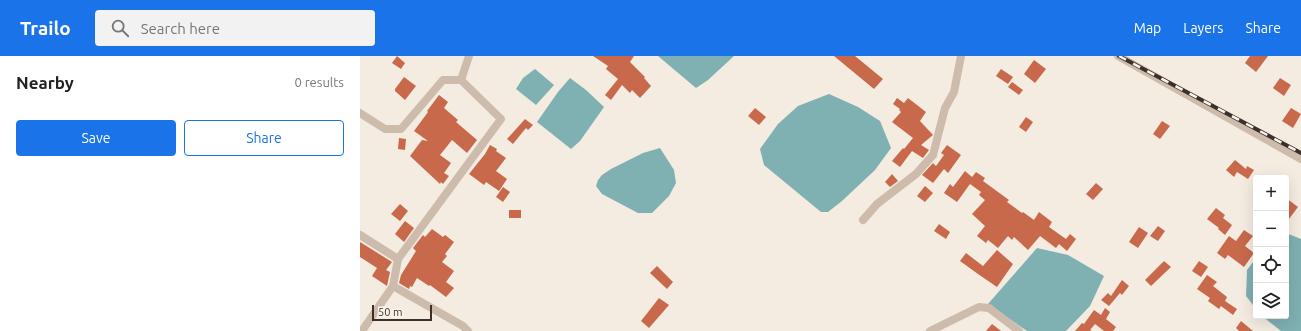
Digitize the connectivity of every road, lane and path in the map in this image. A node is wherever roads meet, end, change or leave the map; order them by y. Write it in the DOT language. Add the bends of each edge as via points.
graph roads {
  1 [pos="469,56"];
  2 [pos="961,56"];
  3 [pos="1118,56"];
  4 [pos="461,80"];
  5 [pos="360,113"];
  6 [pos="1301,159"];
  7 [pos="863,220"];
  8 [pos="360,235"];
  9 [pos="398,259"];
  10 [pos="393,286"];
  11 [pos="362,331"];
  12 [pos="468,331"];
  13 [pos="930,331"];
  14 [pos="1019,331"];
  1 -- 4 [label="street"];
  2 -- 7 [label="street" via="954,92 945,108 933,155 916,174 877,204"];
  3 -- 6 [label="street"];
  4 -- 5 [label="street" via="443,80 401,129 385,129"];
  4 -- 9 [label="street" via="501,120"];
  8 -- 9 [label="street"];
  9 -- 10 [label="street"];
  10 -- 11 [label="street"];
  10 -- 12 [label="street"];
  13 -- 14 [label="street" via="979,307 989,308"];
}
